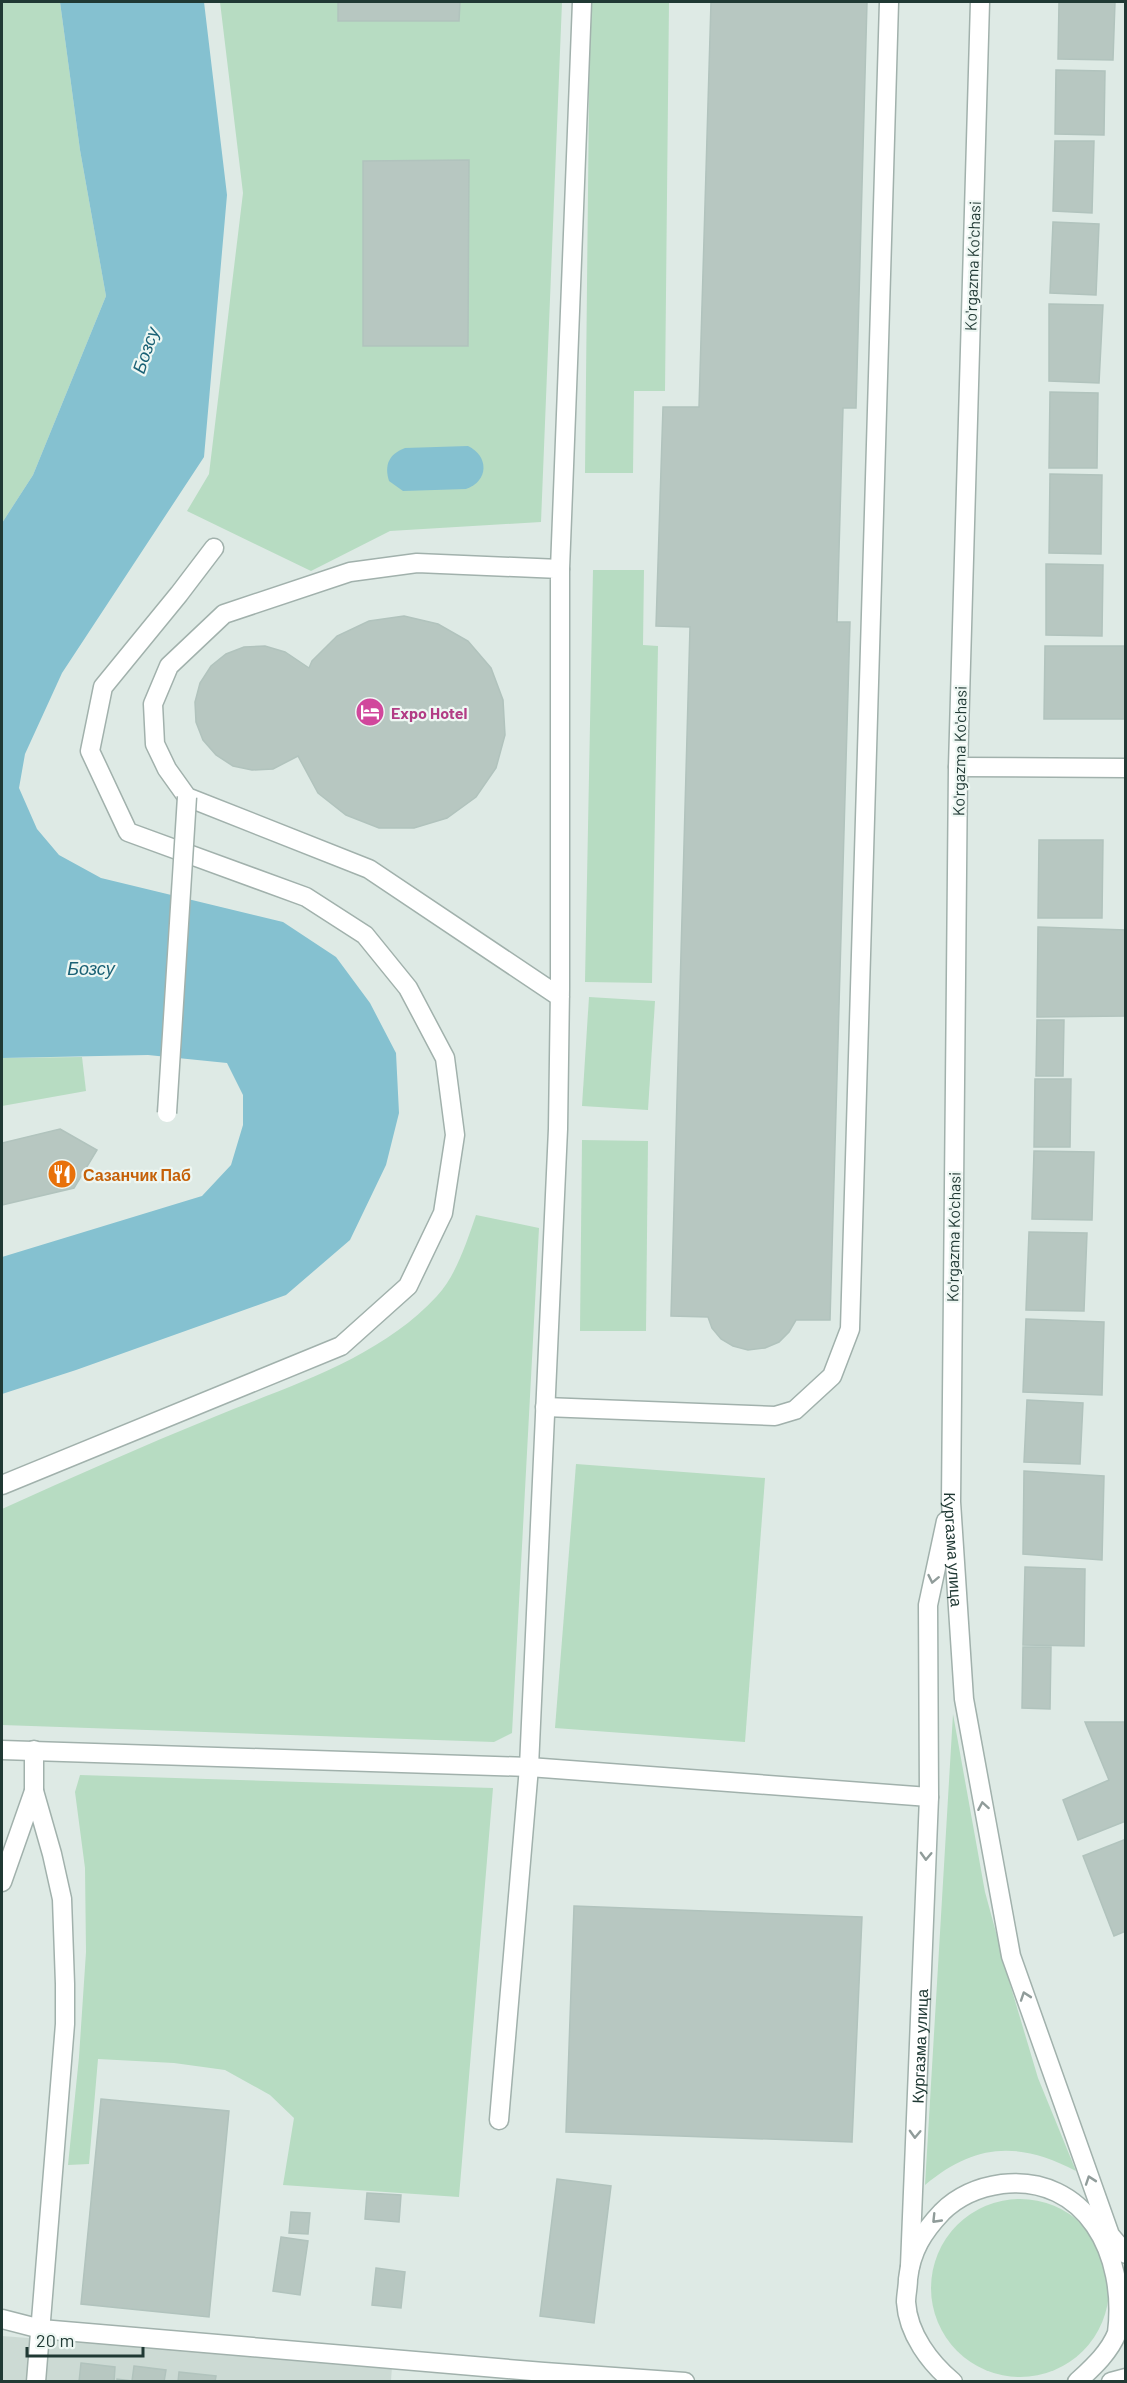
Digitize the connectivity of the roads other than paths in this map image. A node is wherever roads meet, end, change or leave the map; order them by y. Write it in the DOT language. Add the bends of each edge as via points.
graph roads {
  1 [pos="582,2"];
  2 [pos="889,2"];
  3 [pos="980,2"];
  4 [pos="214,548"];
  5 [pos="560,569"];
  6 [pos="958,767"];
  7 [pos="1125,768"];
  8 [pos="187,797"];
  9 [pos="560,998"];
  10 [pos="167,1113"];
  11 [pos="545,1407"];
  12 [pos="2,1485"];
  13 [pos="951,1502"];
  14 [pos="2,1749"];
  15 [pos="34,1750"];
  16 [pos="529,1767"];
  17 [pos="34,1791"];
  18 [pos="928,1797"];
  19 [pos="2,1882"];
  20 [pos="500,2120"];
  21 [pos="1110,2235"];
  22 [pos="1125,2254"];
  23 [pos="910,2266"];
  24 [pos="2,2319"];
  25 [pos="41,2329"];
  26 [pos="1125,2378"];
  27 [pos="644,2380"];
  28 [pos="36,2382"];
  29 [pos="685,2382"];
  30 [pos="954,2382"];
  31 [pos="1077,2382"];
  32 [pos="1111,2382"];
  1 -- 5 [label="street"];
  2 -- 11 [label="street" via="850,1329 832,1376 795,1410 776,1416"];
  3 -- 6 [label="street, Ko'rgazma Ko'chasi"];
  4 -- 12 [label="street" via="103,687 90,752 128,832 306,897 365,936 408,988 446,1058 455,1135 443,1213 408,1286 341,1346"];
  5 -- 8 [label="street" via="417,563 350,572 224,614 170,666 153,704 155,744"];
  5 -- 9 [label="street"];
  6 -- 7 [label="street"];
  6 -- 13 [label="street, Ko'rgazma Ko'chasi"];
  8 -- 9 [label="street" via="369,869"];
  8 -- 10 [label="street, bridge"];
  9 -- 11 [label="street"];
  11 -- 16 [label="street"];
  13 -- 18 [label="street, Кургазма улица, one-way" via="928,1605"];
  21 -- 13 [label="street, Кургазма улица, one-way" via="1011,1956 964,1699"];
  14 -- 15 [label="street"];
  15 -- 16 [label="street"];
  15 -- 17 [label="street"];
  16 -- 18 [label="street"];
  16 -- 20 [label="street"];
  17 -- 19 [label="street"];
  17 -- 25 [label="street" via="62,1899 65,1984"];
  18 -- 23 [label="street, Кургазма улица, one-way"];
  21 -- 22 [label="street"];
  21 -- 23 [label="street, one-way" via="1087,2208 1058,2190 1021,2182 984,2187 950,2204 924,2231"];
  21 -- 31 [label="street, Кургазма улица" via="1122,2266 1125,2301 1116,2334 1098,2364"];
  23 -- 30 [label="street" via="906,2303 916,2339 938,2370"];
  24 -- 25 [label="street"];
  25 -- 27 [label="street"];
  25 -- 28 [label="street"];
  26 -- 32 [label="street"];
  27 -- 29 [label="street"];
}
